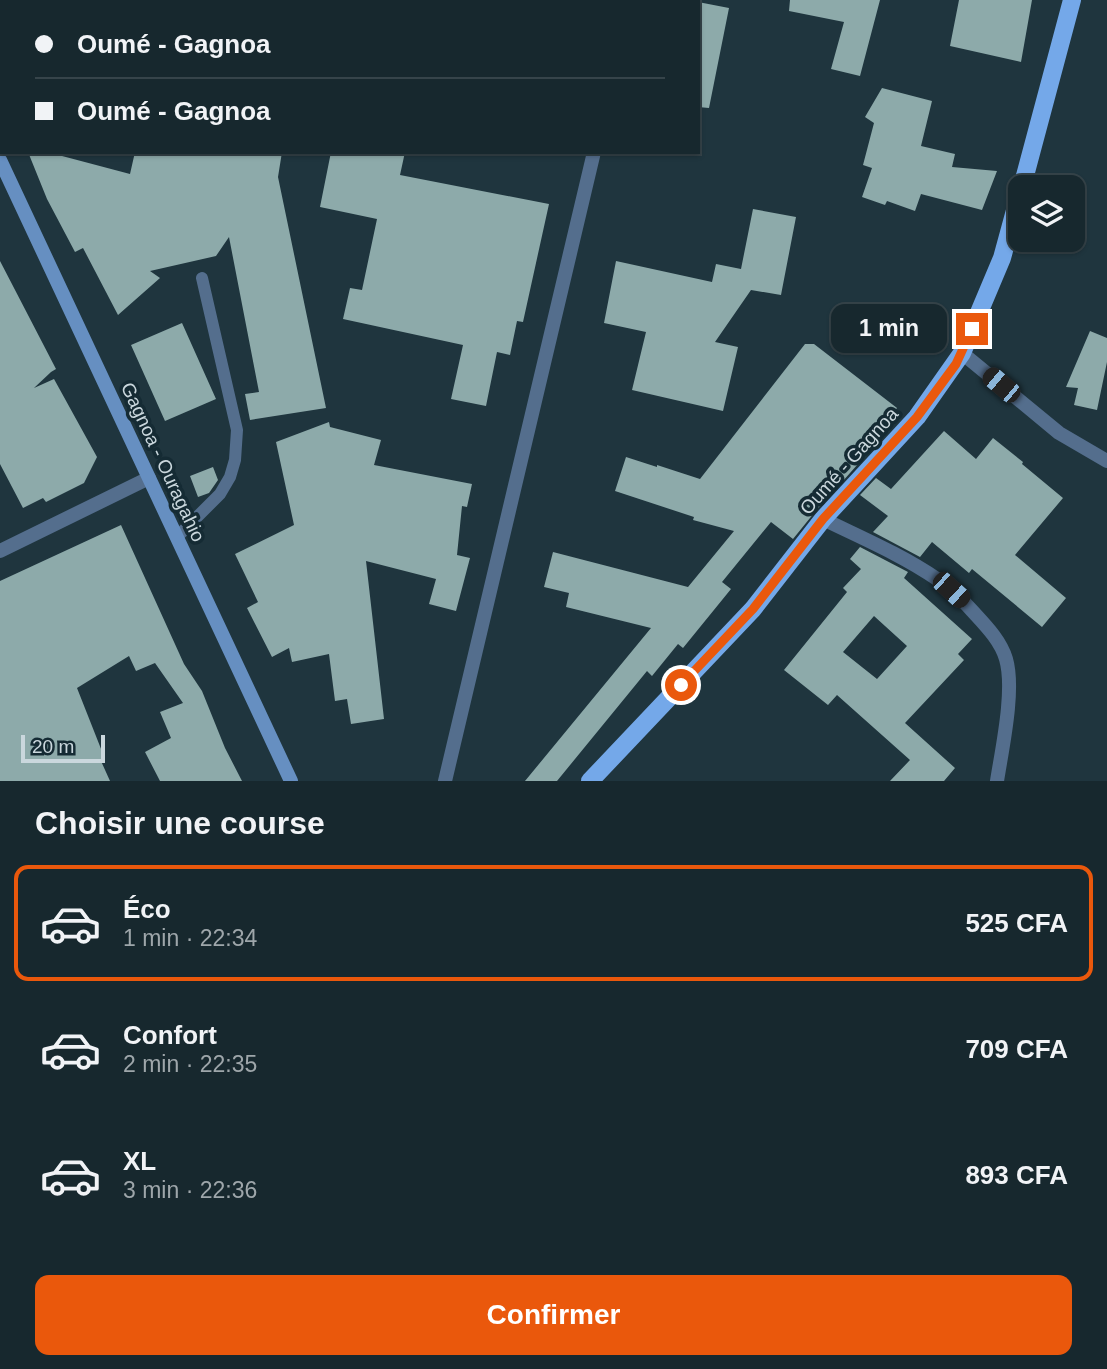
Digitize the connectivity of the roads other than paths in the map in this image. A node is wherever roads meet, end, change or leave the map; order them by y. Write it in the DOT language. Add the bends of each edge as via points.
graph roads {
  1 [pos="1072,0"];
  2 [pos="594,154"];
  3 [pos="0,160"];
  4 [pos="1025,175"];
  5 [pos="1008,237"];
  6 [pos="202,278"];
  7 [pos="962,353"];
  8 [pos="1107,461"];
  9 [pos="149,478"];
  10 [pos="823,519"];
  11 [pos="177,537"];
  12 [pos="0,551"];
  13 [pos="291,781"];
  14 [pos="445,781"];
  15 [pos="590,781"];
  16 [pos="997,781"];
  1 -- 4 [label="main road, Oumé - Gagnoa"];
  2 -- 14 [label="street"];
  3 -- 9 [label="main road, Gagnoa - Ouragahio"];
  5 -- 7 [label="main road, Oumé - Gagnoa"];
  6 -- 11 [label="lane" via="237,430 235,460 220,494"];
  7 -- 8 [label="street" via="1059,433"];
  7 -- 10 [label="main road, Oumé - Gagnoa" via="917,417"];
  9 -- 11 [label="main road, Gagnoa - Ouragahio"];
  9 -- 12 [label="street"];
  10 -- 15 [label="main road, Oumé - Gagnoa" via="753,609"];
  10 -- 16 [label="street" via="939,580 997,639 1009,679"];
  11 -- 13 [label="main road, Gagnoa - Ouragahio"];
}
